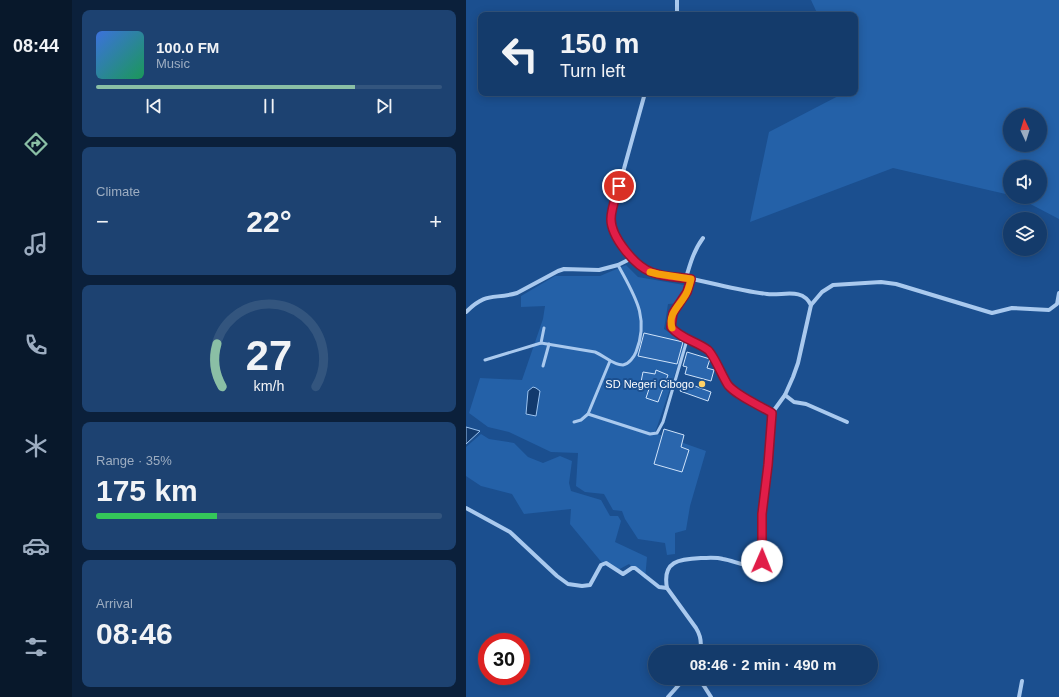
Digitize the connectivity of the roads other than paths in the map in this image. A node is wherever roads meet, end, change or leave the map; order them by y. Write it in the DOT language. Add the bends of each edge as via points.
graph roads {
  1 [pos="677,0"];
  2 [pos="677,12"];
  3 [pos="643,96"];
  4 [pos="703,238"];
  5 [pos="632,258"];
  6 [pos="618,265"];
  7 [pos="686,278"];
  8 [pos="691,279"];
  9 [pos="1059,293"];
  10 [pos="811,305"];
  11 [pos="466,312"];
  12 [pos="544,328"];
  13 [pos="688,340"];
  14 [pos="541,343"];
  15 [pos="549,344"];
  16 [pos="485,360"];
  17 [pos="610,361"];
  18 [pos="543,366"];
  19 [pos="785,395"];
  20 [pos="772,413"];
  21 [pos="588,414"];
  22 [pos="574,422"];
  23 [pos="847,422"];
  24 [pos="466,508"];
  25 [pos="667,588"];
  26 [pos="701,645"];
  27 [pos="1022,681"];
  28 [pos="679,685"];
  29 [pos="703,685"];
  30 [pos="668,697"];
  31 [pos="711,697"];
  32 [pos="1019,697"];
  1 -- 2 [label="street"];
  3 -- 5 [label="street" via="610,219 615,234"];
  4 -- 7 [label="street" via="693,256"];
  5 -- 6 [label="street"];
  5 -- 7 [label="street" via="650,272"];
  6 -- 11 [label="street" via="599,270 558,271 511,295 479,300"];
  6 -- 17 [label="lane" via="639,304 642,331 634,356 627,363 624,365"];
  7 -- 8 [label="street"];
  8 -- 10 [label="street" via="768,294 800,294"];
  8 -- 13 [label="street" via="671,321 671,327 675,332"];
  9 -- 10 [label="street" via="1057,304 1049,310 1012,308 992,313 892,283 837,284 822,292"];
  10 -- 19 [label="street" via="798,363"];
  12 -- 14 [label="lane"];
  13 -- 20 [label="street" via="708,350 729,386"];
  13 -- 21 [label="lane" via="657,433 650,434"];
  14 -- 15 [label="lane"];
  14 -- 16 [label="lane"];
  15 -- 17 [label="lane" via="595,352"];
  15 -- 18 [label="lane"];
  17 -- 21 [label="lane"];
  19 -- 20 [label="street"];
  19 -- 23 [label="street" via="794,402 803,403"];
  20 -- 25 [label="street" via="762,514 762,561 746,566 721,558 680,559 670,566 667,573"];
  21 -- 22 [label="lane"];
  24 -- 25 [label="street" via="510,532 568,584 590,585 601,565 606,563 623,574 635,568 659,587"];
  25 -- 26 [label="street" via="696,628"];
  27 -- 32 [label="street"];
  28 -- 30 [label="street"];
  29 -- 31 [label="street"];
}
